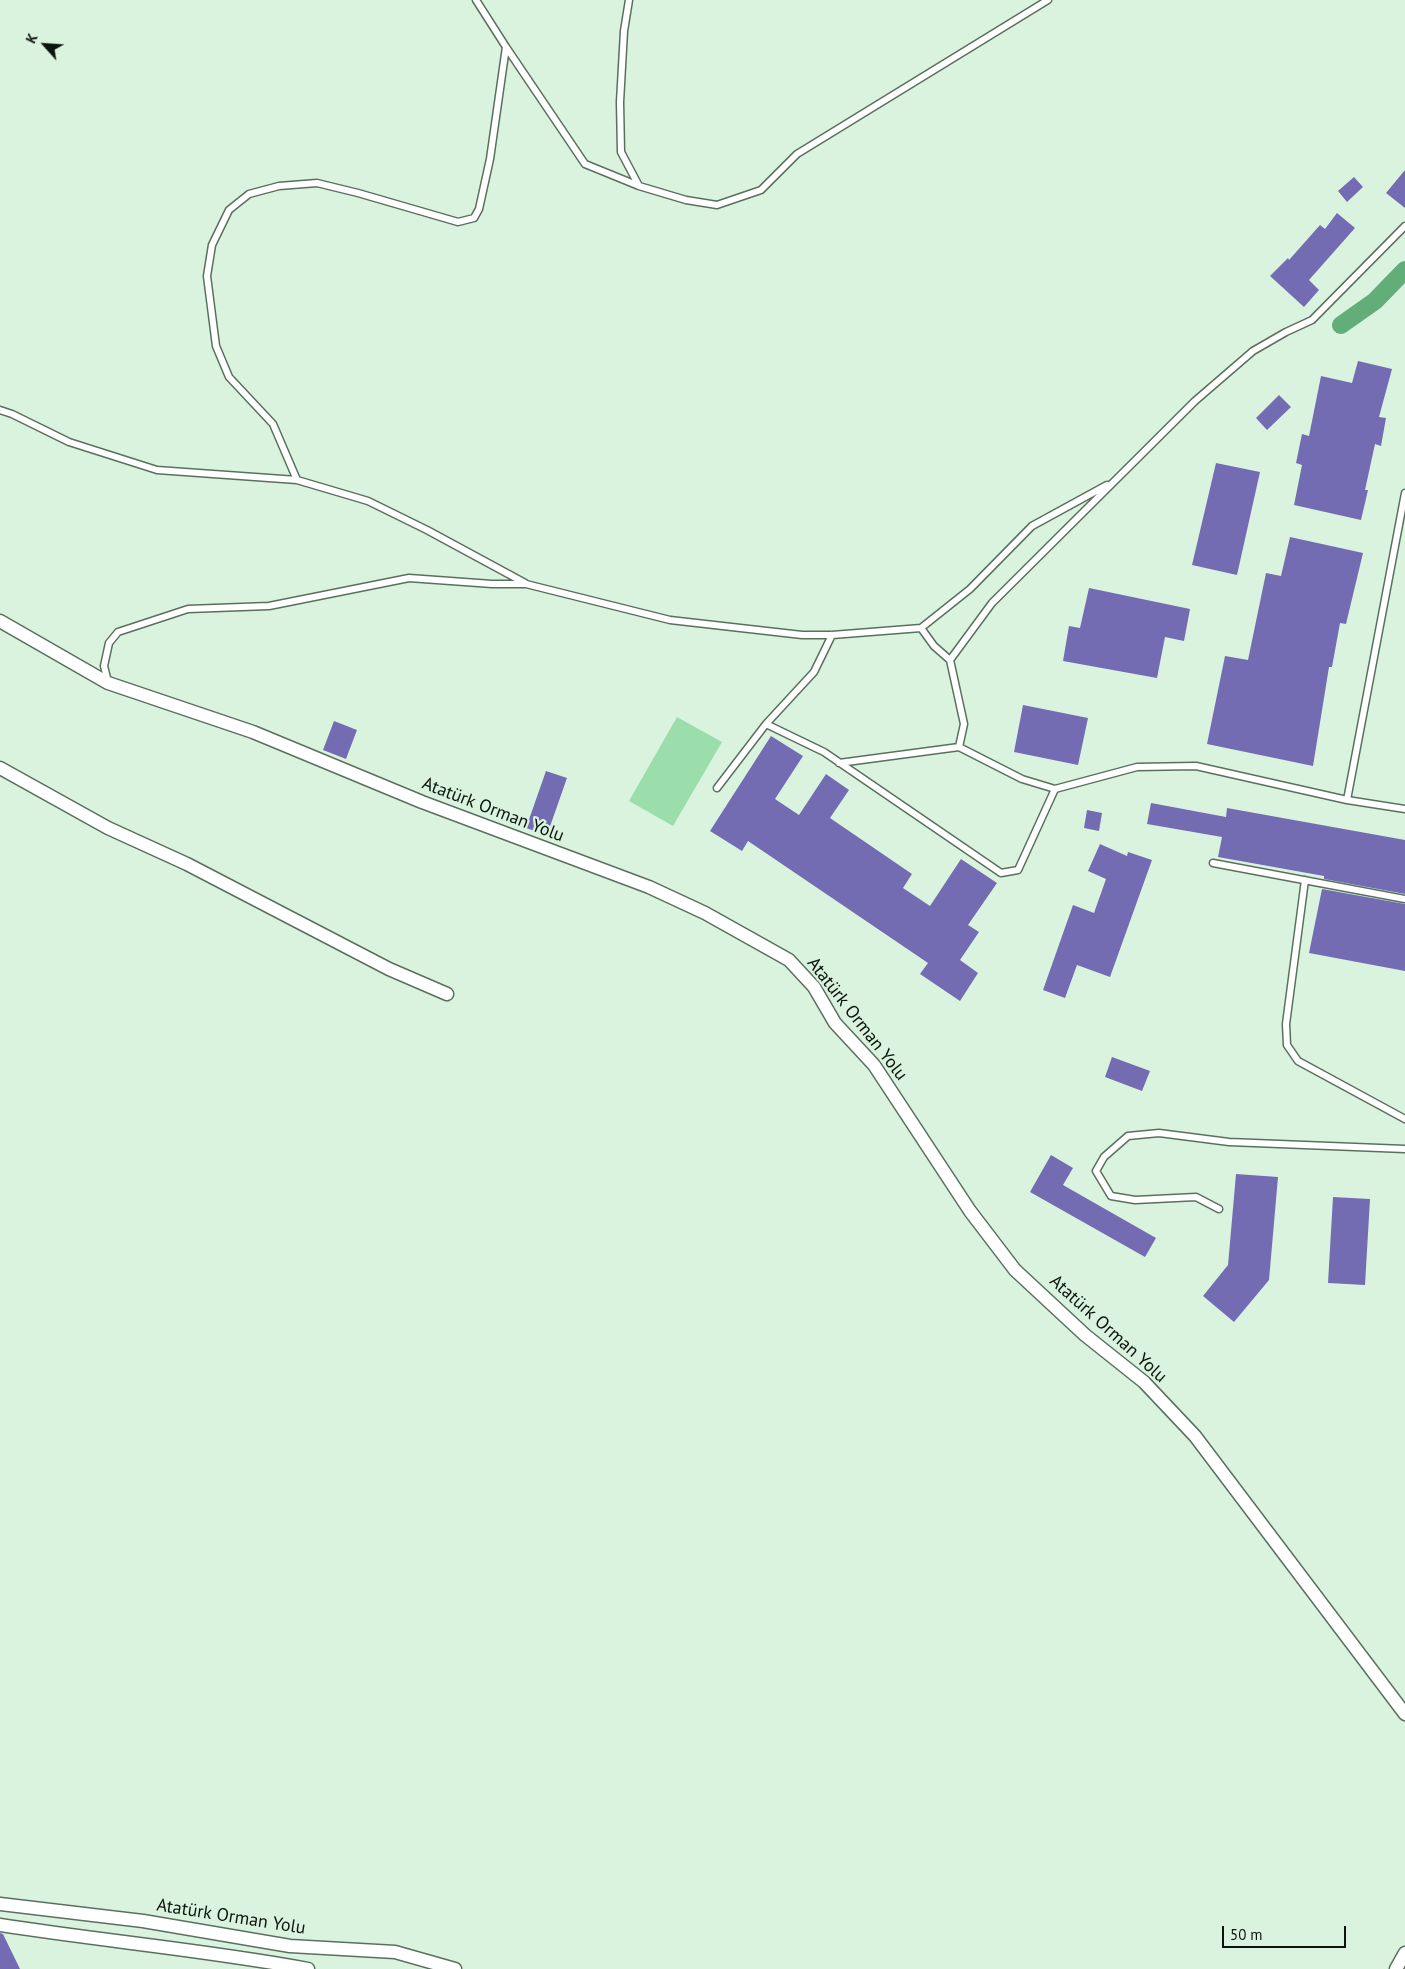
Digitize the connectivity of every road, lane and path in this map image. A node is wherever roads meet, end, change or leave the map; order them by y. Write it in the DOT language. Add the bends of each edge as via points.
graph roads {
  1 [pos="476,0"];
  2 [pos="629,0"];
  3 [pos="1048,0"];
  4 [pos="506,47"];
  5 [pos="639,186"];
  6 [pos="1405,226"];
  7 [pos="0,410"];
  8 [pos="297,480"];
  9 [pos="1113,482"];
  10 [pos="1405,493"];
  11 [pos="526,584"];
  12 [pos="0,621"];
  13 [pos="921,628"];
  14 [pos="832,635"];
  15 [pos="950,660"];
  16 [pos="108,683"];
  17 [pos="766,724"];
  18 [pos="959,747"];
  19 [pos="839,763"];
  20 [pos="0,768"];
  21 [pos="717,788"];
  22 [pos="1055,789"];
  23 [pos="1348,800"];
  24 [pos="1405,809"];
  25 [pos="1213,863"];
  26 [pos="1305,880"];
  27 [pos="1405,900"];
  28 [pos="446,994"];
  29 [pos="1405,1119"];
  30 [pos="1405,1149"];
  31 [pos="1219,1209"];
  32 [pos="1405,1714"];
  33 [pos="0,1904"];
  34 [pos="0,1925"];
  35 [pos="1405,1953"];
  36 [pos="308,1969"];
  37 [pos="455,1969"];
  38 [pos="1396,1969"];
  1 -- 4 [label="lane"];
  2 -- 5 [label="lane" via="620,102 621,152"];
  3 -- 5 [label="lane" via="797,154 761,190 717,205"];
  4 -- 5 [label="lane" via="585,164"];
  4 -- 8 [label="lane" via="490,159 479,210 474,218 458,222 317,183 279,186 249,194 229,210 212,245 208,276 216,346 229,377 273,424"];
  6 -- 9 [label="lane" via="1312,320 1253,351 1195,401"];
  7 -- 8 [label="lane" via="69,442 157,470"];
  8 -- 11 [label="lane" via="368,501"];
  9 -- 13 [label="lane" via="1032,526 970,589"];
  9 -- 15 [label="lane" via="992,602"];
  10 -- 23 [label="lane"];
  11 -- 14 [label="lane" via="670,620"];
  11 -- 16 [label="lane" via="409,578 269,606 188,609 118,632 109,643 104,666"];
  12 -- 16 [label="street, Atatürk Orman Yolu"];
  13 -- 14 [label="lane"];
  13 -- 15 [label="lane"];
  14 -- 17 [label="lane" via="814,672"];
  15 -- 18 [label="lane" via="964,724"];
  16 -- 32 [label="street, Atatürk Orman Yolu" via="253,732 422,802 649,887 705,912 789,960 814,988 834,1023 874,1065 970,1211 1015,1270 1085,1335 1144,1382 1195,1436"];
  17 -- 19 [label="lane" via="824,752"];
  17 -- 21 [label="lane"];
  18 -- 19 [label="lane"];
  18 -- 22 [label="lane" via="1022,779"];
  19 -- 22 [label="lane" via="1001,873 1018,870"];
  20 -- 28 [label="street" via="108,828 187,864 389,969"];
  22 -- 23 [label="lane" via="1136,766 1196,766"];
  23 -- 24 [label="lane"];
  25 -- 26 [label="lane"];
  26 -- 27 [label="lane"];
  26 -- 29 [label="lane" via="1286,1024 1288,1045 1298,1061"];
  30 -- 31 [label="lane" via="1229,1142 1158,1133 1128,1136 1104,1157 1096,1171 1111,1196 1135,1200 1196,1196"];
  33 -- 37 [label="street, Atatürk Orman Yolu" via="143,1921 290,1946 395,1952"];
  34 -- 36 [label="street"];
  35 -- 38 [label="street"];
}
